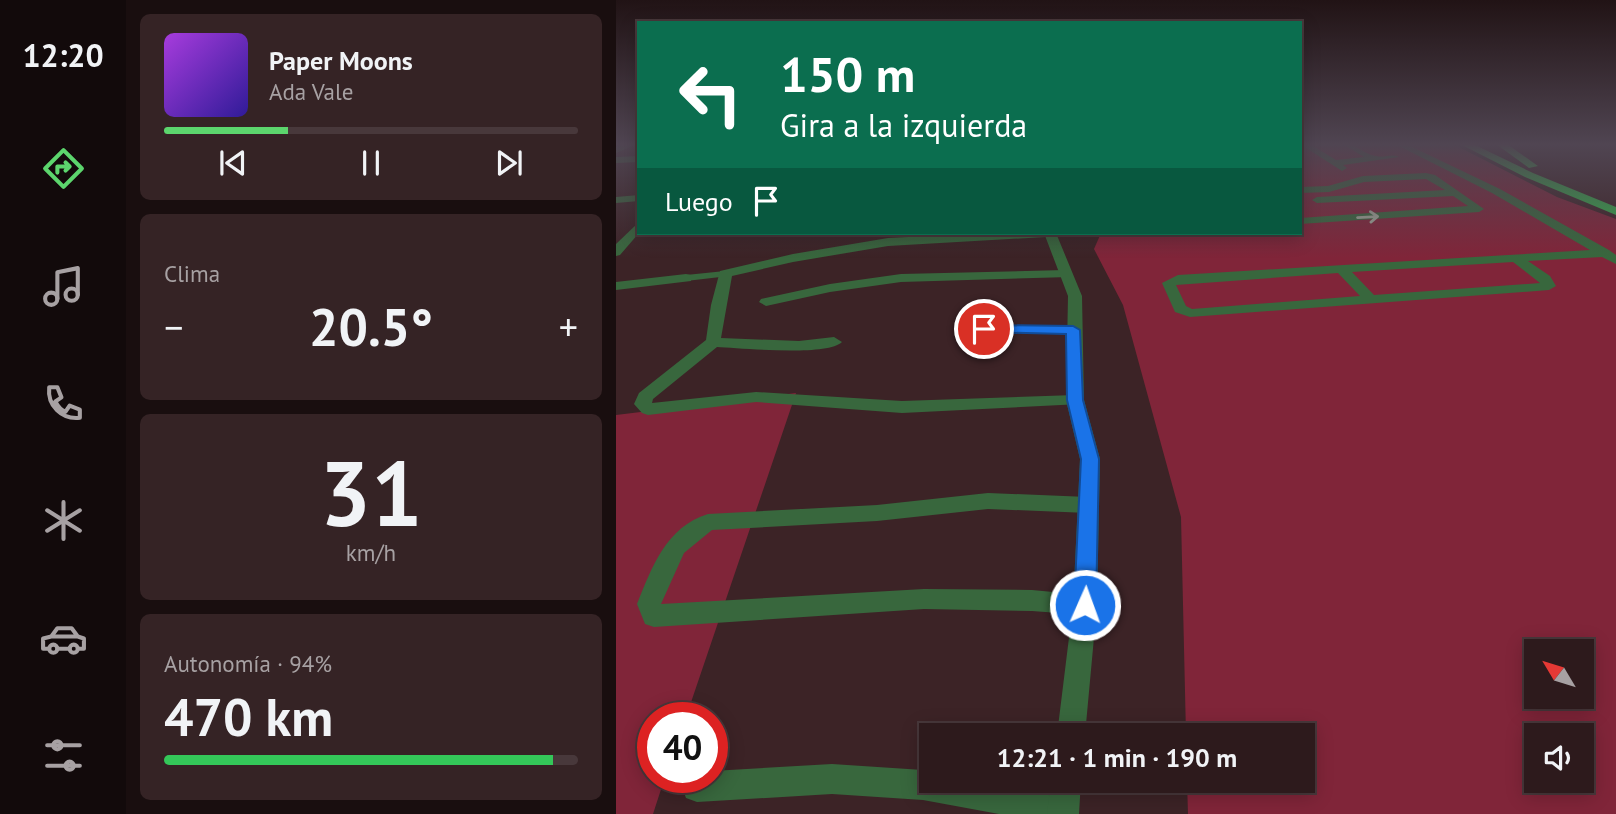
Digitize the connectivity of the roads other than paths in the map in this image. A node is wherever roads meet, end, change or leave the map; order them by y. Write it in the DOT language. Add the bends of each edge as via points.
graph roads {
  1 [pos="1352,182"];
  2 [pos="1440,182"];
  3 [pos="1476,182"];
  4 [pos="1545,182"];
  5 [pos="1562,182"];
  6 [pos="1302,190"];
  7 [pos="1492,190"];
  8 [pos="1455,192"];
  9 [pos="637,198"];
  10 [pos="616,200"];
  11 [pos="1302,201"];
  12 [pos="1616,205"];
  13 [pos="1616,211"];
  14 [pos="1305,221"];
  15 [pos="637,227"];
  16 [pos="1016,235"];
  17 [pos="1049,235"];
  18 [pos="616,251"];
  19 [pos="1611,257"];
  20 [pos="1518,260"];
  21 [pos="1342,270"];
  22 [pos="725,274"];
  23 [pos="1065,274"];
  24 [pos="686,278"];
  25 [pos="616,286"];
  26 [pos="1371,300"];
  27 [pos="766,302"];
  28 [pos="984,329"];
  29 [pos="1073,330"];
  30 [pos="713,342"];
  31 [pos="834,342"];
  32 [pos="1075,400"];
  33 [pos="1088,505"];
  34 [pos="1085,605"];
  35 [pos="1072,723"];
  36 [pos="728,785"];
  37 [pos="1064,793"];
  38 [pos="1061,814"];
  1 -- 6 [label="street"];
  2 -- 8 [label="street"];
  3 -- 7 [label="street"];
  4 -- 13 [label="highway"];
  5 -- 12 [label="highway"];
  7 -- 8 [label="street"];
  7 -- 19 [label="street"];
  8 -- 11 [label="street"];
  14 -- 8 [label="street, one-way" via="1479,208"];
  9 -- 10 [label="street"];
  15 -- 18 [label="street"];
  16 -- 22 [label="street" via="888,243"];
  17 -- 23 [label="street"];
  19 -- 20 [label="street"];
  20 -- 21 [label="street"];
  20 -- 26 [label="street" via="1549,286"];
  21 -- 26 [label="street"];
  21 -- 26 [label="street" via="1169,283 1180,309 1190,313"];
  22 -- 24 [label="street"];
  22 -- 30 [label="street"];
  23 -- 27 [label="street" via="901,278"];
  23 -- 29 [label="street" via="1074,296"];
  24 -- 25 [label="street"];
  28 -- 29 [label="street"];
  29 -- 32 [label="street"];
  30 -- 31 [label="street" via="799,346"];
  30 -- 32 [label="street" via="645,397 643,404 648,409 756,397 902,407"];
  32 -- 33 [label="street" via="1090,459"];
  33 -- 34 [label="street"];
  33 -- 34 [label="street" via="988,502 708,522 687,533 673,548 649,604 654,616 944,598 1016,598"];
  34 -- 35 [label="street"];
  36 -- 38 [label="street" via="832,779 923,785 1040,806"];
  37 -- 38 [label="street"];
}
